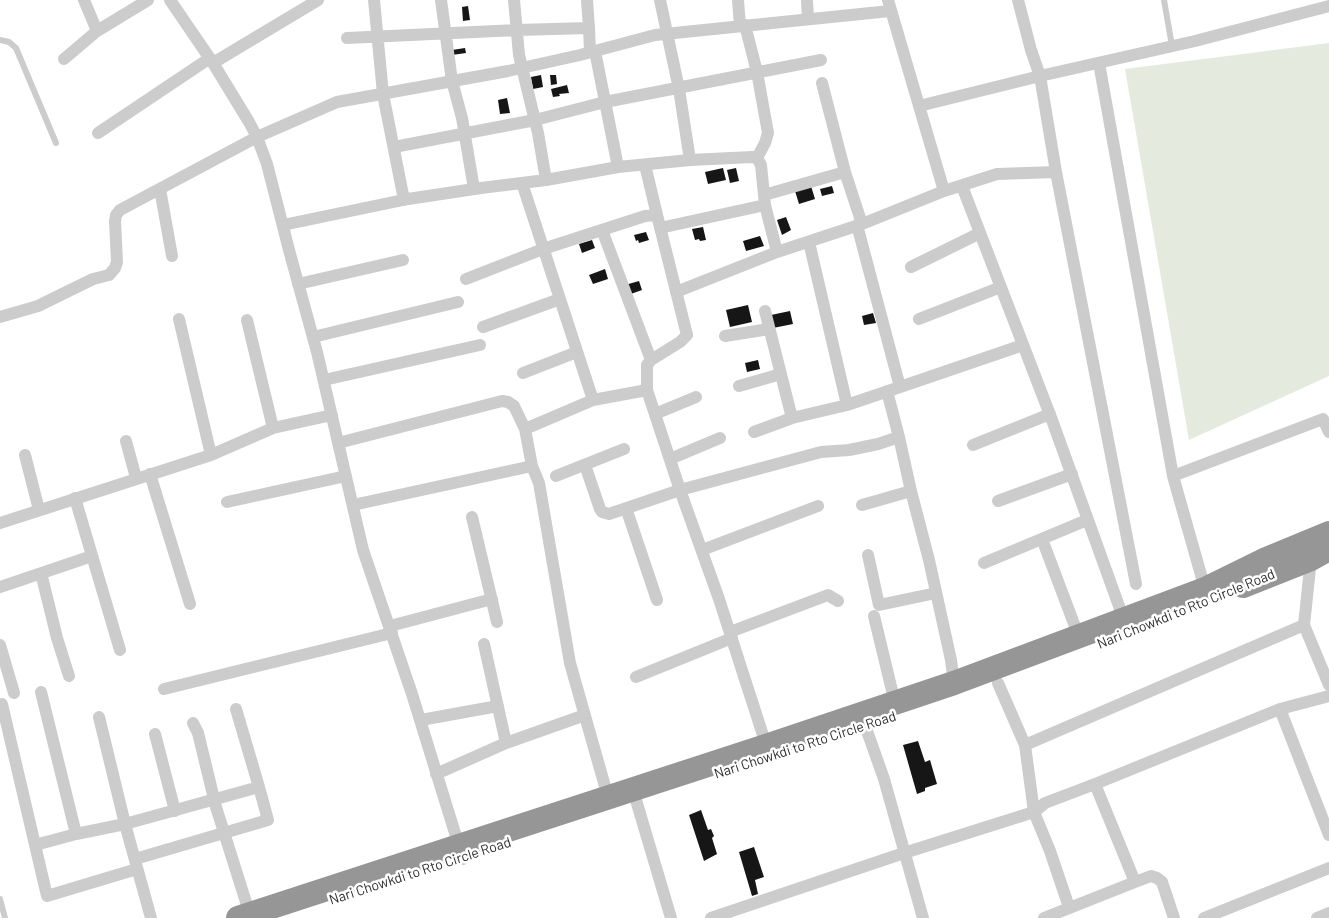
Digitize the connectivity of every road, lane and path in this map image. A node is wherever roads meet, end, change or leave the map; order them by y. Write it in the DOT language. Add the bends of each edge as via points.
graph roads {
  1 [pos="84,0"];
  2 [pos="148,0"];
  3 [pos="171,0"];
  4 [pos="318,0"];
  5 [pos="374,0"];
  6 [pos="441,0"];
  7 [pos="514,0"];
  8 [pos="587,0"];
  9 [pos="660,0"];
  10 [pos="738,0"];
  11 [pos="808,0"];
  12 [pos="1018,0"];
  13 [pos="1164,0"];
  14 [pos="889,6"];
  15 [pos="1329,6"];
  16 [pos="808,19"];
  17 [pos="742,26"];
  18 [pos="589,28"];
  19 [pos="517,30"];
  20 [pos="97,31"];
  21 [pos="445,34"];
  22 [pos="667,34"];
  23 [pos="378,36"];
  24 [pos="347,38"];
  25 [pos="0,40"];
  26 [pos="1172,46"];
  27 [pos="592,51"];
  28 [pos="64,59"];
  29 [pos="212,60"];
  30 [pos="821,60"];
  31 [pos="1099,63"];
  32 [pos="522,68"];
  33 [pos="757,72"];
  34 [pos="1040,76"];
  35 [pos="452,81"];
  36 [pos="822,83"];
  37 [pos="678,89"];
  38 [pos="383,94"];
  39 [pos="605,102"];
  40 [pos="919,106"];
  41 [pos="534,120"];
  42 [pos="98,133"];
  43 [pos="465,133"];
  44 [pos="257,137"];
  45 [pos="56,143"];
  46 [pos="394,147"];
  47 [pos="757,158"];
  48 [pos="690,160"];
  49 [pos="645,165"];
  50 [pos="618,167"];
  51 [pos="845,172"];
  52 [pos="1056,172"];
  53 [pos="546,180"];
  54 [pos="522,183"];
  55 [pos="962,186"];
  56 [pos="160,189"];
  57 [pos="474,189"];
  58 [pos="944,191"];
  59 [pos="404,200"];
  60 [pos="764,200"];
  61 [pos="657,215"];
  62 [pos="860,224"];
  63 [pos="282,225"];
  64 [pos="660,228"];
  65 [pos="602,230"];
  66 [pos="980,233"];
  67 [pos="809,242"];
  68 [pos="543,249"];
  69 [pos="777,252"];
  70 [pos="172,256"];
  71 [pos="403,260"];
  72 [pos="911,267"];
  73 [pos="466,279"];
  74 [pos="298,284"];
  75 [pos="1001,287"];
  76 [pos="676,292"];
  77 [pos="560,299"];
  78 [pos="458,302"];
  79 [pos="765,311"];
  80 [pos="0,317"];
  81 [pos="178,319"];
  82 [pos="919,319"];
  83 [pos="247,320"];
  84 [pos="483,327"];
  85 [pos="770,329"];
  86 [pos="725,336"];
  87 [pos="313,337"];
  88 [pos="480,345"];
  89 [pos="1023,345"];
  90 [pos="577,352"];
  91 [pos="651,360"];
  92 [pos="523,373"];
  93 [pos="781,374"];
  94 [pos="324,380"];
  95 [pos="739,386"];
  96 [pos="900,387"];
  97 [pos="647,390"];
  98 [pos="887,391"];
  99 [pos="696,397"];
  100 [pos="593,400"];
  101 [pos="847,405"];
  102 [pos="655,414"];
  103 [pos="1050,414"];
  104 [pos="332,415"];
  105 [pos="1326,417"];
  106 [pos="792,418"];
  107 [pos="273,428"];
  108 [pos="525,429"];
  109 [pos="754,432"];
  110 [pos="1329,432"];
  111 [pos="899,437"];
  112 [pos="720,438"];
  113 [pos="126,441"];
  114 [pos="338,443"];
  115 [pos="974,444"];
  116 [pos="624,449"];
  117 [pos="25,455"];
  118 [pos="211,455"];
  119 [pos="670,459"];
  120 [pos="585,465"];
  121 [pos="532,466"];
  122 [pos="150,474"];
  123 [pos="1072,474"];
  124 [pos="346,476"];
  125 [pos="556,476"];
  126 [pos="1173,476"];
  127 [pos="136,478"];
  128 [pos="680,490"];
  129 [pos="911,491"];
  130 [pos="75,498"];
  131 [pos="998,501"];
  132 [pos="227,502"];
  133 [pos="353,505"];
  134 [pos="862,505"];
  135 [pos="818,506"];
  136 [pos="626,508"];
  137 [pos="39,510"];
  138 [pos="472,517"];
  139 [pos="1087,520"];
  140 [pos="0,523"];
  141 [pos="1329,533"];
  142 [pos="1042,540"];
  143 [pos="702,550"];
  144 [pos="1320,554"];
  145 [pos="868,555"];
  146 [pos="92,556"];
  147 [pos="984,563"];
  148 [pos="41,573"];
  149 [pos="1136,584"];
  150 [pos="0,587"];
  151 [pos="1204,589"];
  152 [pos="936,593"];
  153 [pos="492,599"];
  154 [pos="657,600"];
  155 [pos="838,601"];
  156 [pos="190,604"];
  157 [pos="874,616"];
  158 [pos="497,622"];
  159 [pos="1304,625"];
  160 [pos="1126,627"];
  161 [pos="391,630"];
  162 [pos="731,635"];
  163 [pos="1078,637"];
  164 [pos="0,644"];
  165 [pos="484,644"];
  166 [pos="120,650"];
  167 [pos="68,676"];
  168 [pos="636,677"];
  169 [pos="954,683"];
  170 [pos="998,683"];
  171 [pos="1329,685"];
  172 [pos="164,688"];
  173 [pos="40,692"];
  174 [pos="14,693"];
  175 [pos="1329,696"];
  176 [pos="895,703"];
  177 [pos="2,704"];
  178 [pos="498,706"];
  179 [pos="236,709"];
  180 [pos="1280,709"];
  181 [pos="585,716"];
  182 [pos="99,717"];
  183 [pos="421,720"];
  184 [pos="863,720"];
  185 [pos="193,723"];
  186 [pos="156,734"];
  187 [pos="506,743"];
  188 [pos="1025,745"];
  189 [pos="768,752"];
  190 [pos="436,774"];
  191 [pos="1094,784"];
  192 [pos="259,787"];
  193 [pos="608,797"];
  194 [pos="214,799"];
  195 [pos="636,800"];
  196 [pos="175,811"];
  197 [pos="1034,812"];
  198 [pos="125,824"];
  199 [pos="224,833"];
  200 [pos="76,834"];
  201 [pos="1329,835"];
  202 [pos="35,846"];
  203 [pos="461,853"];
  204 [pos="904,853"];
  205 [pos="136,864"];
  206 [pos="1329,868"];
  207 [pos="1135,882"];
  208 [pos="0,899"];
  209 [pos="1069,908"];
  210 [pos="1329,913"];
  211 [pos="253,917"];
  212 [pos="5,918"];
  213 [pos="151,918"];
  214 [pos="671,918"];
  215 [pos="711,918"];
  216 [pos="922,918"];
  217 [pos="1044,918"];
  218 [pos="1174,918"];
  219 [pos="1204,918"];
  220 [pos="1317,918"];
  1 -- 20 [label="street"];
  2 -- 20 [label="street"];
  3 -- 29 [label="street"];
  4 -- 29 [label="street"];
  5 -- 23 [label="street"];
  6 -- 21 [label="street"];
  7 -- 19 [label="street"];
  8 -- 18 [label="street"];
  9 -- 22 [label="street"];
  10 -- 17 [label="street"];
  11 -- 16 [label="street"];
  12 -- 34 [label="street"];
  13 -- 26 [label="lane"];
  14 -- 16 [label="street"];
  14 -- 40 [label="street"];
  15 -- 26 [label="street"];
  16 -- 17 [label="street"];
  17 -- 22 [label="street"];
  17 -- 33 [label="street"];
  18 -- 19 [label="street"];
  18 -- 27 [label="street"];
  19 -- 21 [label="street"];
  19 -- 32 [label="street"];
  20 -- 28 [label="street"];
  21 -- 23 [label="street"];
  21 -- 35 [label="street"];
  22 -- 27 [label="street"];
  22 -- 37 [label="street"];
  23 -- 24 [label="street"];
  23 -- 38 [label="street"];
  25 -- 45 [label="lane" via="16,48"];
  26 -- 31 [label="street"];
  27 -- 32 [label="street"];
  27 -- 39 [label="street"];
  29 -- 42 [label="street"];
  29 -- 44 [label="street"];
  30 -- 33 [label="street"];
  31 -- 34 [label="street"];
  31 -- 126 [label="street"];
  32 -- 35 [label="street"];
  32 -- 41 [label="street"];
  33 -- 37 [label="street"];
  33 -- 47 [label="street" via="768,133"];
  34 -- 40 [label="street"];
  34 -- 52 [label="street"];
  35 -- 38 [label="street"];
  35 -- 43 [label="street"];
  36 -- 51 [label="street"];
  37 -- 39 [label="street"];
  37 -- 48 [label="street"];
  38 -- 44 [label="street" via="337,102"];
  38 -- 46 [label="street"];
  39 -- 41 [label="street"];
  39 -- 50 [label="street"];
  40 -- 58 [label="street"];
  41 -- 43 [label="street"];
  41 -- 53 [label="street"];
  43 -- 46 [label="street"];
  43 -- 57 [label="street"];
  44 -- 56 [label="street"];
  44 -- 63 [label="street"];
  46 -- 59 [label="street"];
  47 -- 48 [label="street"];
  47 -- 60 [label="street" via="761,165"];
  48 -- 49 [label="street"];
  49 -- 50 [label="street"];
  49 -- 61 [label="street"];
  50 -- 53 [label="street"];
  51 -- 60 [label="street"];
  51 -- 62 [label="street"];
  52 -- 55 [label="street" via="997,174"];
  52 -- 149 [label="street"];
  53 -- 54 [label="street"];
  54 -- 57 [label="street"];
  54 -- 68 [label="street"];
  55 -- 58 [label="street"];
  55 -- 66 [label="street"];
  56 -- 70 [label="street"];
  56 -- 80 [label="street" via="116,215 117,262 109,275 93,279 38,306"];
  57 -- 59 [label="street"];
  58 -- 62 [label="street"];
  59 -- 63 [label="street"];
  60 -- 64 [label="street"];
  60 -- 69 [label="street"];
  61 -- 64 [label="street"];
  61 -- 65 [label="street"];
  62 -- 67 [label="street"];
  62 -- 96 [label="street"];
  63 -- 74 [label="street"];
  64 -- 76 [label="street"];
  65 -- 68 [label="street"];
  65 -- 91 [label="street"];
  66 -- 72 [label="street"];
  66 -- 75 [label="street"];
  67 -- 69 [label="street"];
  67 -- 101 [label="street"];
  68 -- 73 [label="street"];
  68 -- 77 [label="street"];
  69 -- 76 [label="street"];
  71 -- 74 [label="street"];
  74 -- 87 [label="street"];
  75 -- 82 [label="street"];
  75 -- 89 [label="street"];
  76 -- 91 [label="street" via="687,335"];
  77 -- 84 [label="street"];
  77 -- 90 [label="street"];
  78 -- 87 [label="street"];
  79 -- 85 [label="street"];
  81 -- 118 [label="street"];
  83 -- 107 [label="street"];
  85 -- 86 [label="street"];
  85 -- 93 [label="street"];
  87 -- 94 [label="street"];
  88 -- 94 [label="street"];
  89 -- 96 [label="street"];
  89 -- 103 [label="street"];
  90 -- 92 [label="street"];
  90 -- 100 [label="street"];
  91 -- 97 [label="street" via="647,365"];
  93 -- 95 [label="street"];
  93 -- 106 [label="street"];
  94 -- 104 [label="street"];
  96 -- 98 [label="street"];
  97 -- 100 [label="street"];
  97 -- 102 [label="street"];
  98 -- 101 [label="street"];
  98 -- 111 [label="street"];
  99 -- 102 [label="street"];
  100 -- 108 [label="street"];
  101 -- 106 [label="street"];
  102 -- 119 [label="street"];
  103 -- 115 [label="street"];
  103 -- 123 [label="street"];
  104 -- 107 [label="street"];
  104 -- 114 [label="street"];
  105 -- 110 [label="street"];
  105 -- 126 [label="street"];
  106 -- 109 [label="street"];
  107 -- 118 [label="street"];
  108 -- 114 [label="street" via="514,406 502,401"];
  108 -- 121 [label="street"];
  111 -- 128 [label="street" via="849,450 821,452"];
  111 -- 129 [label="street"];
  112 -- 119 [label="street"];
  113 -- 127 [label="street"];
  114 -- 124 [label="street"];
  116 -- 120 [label="street"];
  117 -- 137 [label="street"];
  118 -- 122 [label="street"];
  119 -- 128 [label="street"];
  120 -- 125 [label="street"];
  120 -- 136 [label="street" via="602,512 609,514"];
  121 -- 133 [label="street"];
  121 -- 181 [label="street" via="539,483 570,662"];
  122 -- 127 [label="street"];
  122 -- 156 [label="street"];
  123 -- 131 [label="street"];
  123 -- 139 [label="street"];
  124 -- 132 [label="street"];
  124 -- 133 [label="street"];
  126 -- 151 [label="street"];
  127 -- 130 [label="street"];
  128 -- 136 [label="street"];
  128 -- 143 [label="street"];
  129 -- 134 [label="street"];
  129 -- 152 [label="street"];
  130 -- 137 [label="street"];
  130 -- 146 [label="street"];
  133 -- 161 [label="street" via="363,550"];
  135 -- 143 [label="street"];
  136 -- 154 [label="street"];
  137 -- 140 [label="street"];
  138 -- 153 [label="street"];
  139 -- 142 [label="street"];
  139 -- 160 [label="street"];
  141 -- 151 [label="highway"];
  142 -- 147 [label="street"];
  142 -- 163 [label="street"];
  143 -- 162 [label="street"];
  144 -- 159 [label="street"];
  144 -- 160 [label="highway, Nari Chowkdi to Rto Circle Road"];
  145 -- 152 [label="street" via="879,605"];
  146 -- 148 [label="street"];
  146 -- 166 [label="street"];
  148 -- 150 [label="street"];
  148 -- 167 [label="street"];
  151 -- 160 [label="highway"];
  152 -- 169 [label="street"];
  153 -- 158 [label="street"];
  153 -- 161 [label="street"];
  155 -- 162 [label="street" via="828,595"];
  157 -- 176 [label="street"];
  159 -- 171 [label="street"];
  159 -- 188 [label="street"];
  160 -- 163 [label="highway"];
  160 -- 170 [label="highway, Nari Chowkdi to Rto Circle Road"];
  161 -- 172 [label="street"];
  161 -- 183 [label="street"];
  162 -- 168 [label="street"];
  162 -- 189 [label="street"];
  163 -- 169 [label="highway"];
  164 -- 174 [label="street"];
  165 -- 178 [label="street"];
  169 -- 176 [label="highway"];
  170 -- 184 [label="highway, Nari Chowkdi to Rto Circle Road"];
  170 -- 188 [label="street"];
  173 -- 200 [label="street"];
  175 -- 180 [label="street"];
  176 -- 184 [label="highway"];
  177 -- 202 [label="street"];
  178 -- 183 [label="street"];
  178 -- 187 [label="street"];
  179 -- 192 [label="street"];
  180 -- 191 [label="street"];
  180 -- 201 [label="street"];
  181 -- 187 [label="street"];
  181 -- 193 [label="street"];
  182 -- 198 [label="street"];
  183 -- 190 [label="street"];
  184 -- 189 [label="highway, Nari Chowkdi to Rto Circle Road"];
  184 -- 204 [label="street" via="884,779"];
  185 -- 194 [label="street"];
  186 -- 196 [label="street"];
  187 -- 190 [label="street"];
  188 -- 197 [label="street"];
  189 -- 193 [label="highway"];
  189 -- 195 [label="highway, Nari Chowkdi to Rto Circle Road" via="718,773"];
  190 -- 203 [label="street"];
  191 -- 197 [label="street" via="1045,803"];
  191 -- 207 [label="street"];
  192 -- 194 [label="street"];
  192 -- 199 [label="street" via="268,820"];
  193 -- 203 [label="highway"];
  194 -- 196 [label="street"];
  194 -- 199 [label="street"];
  195 -- 203 [label="highway, Nari Chowkdi to Rto Circle Road"];
  195 -- 214 [label="street"];
  196 -- 198 [label="street"];
  197 -- 204 [label="street"];
  197 -- 209 [label="street"];
  198 -- 200 [label="street"];
  198 -- 205 [label="street"];
  199 -- 205 [label="street"];
  199 -- 211 [label="street"];
  200 -- 202 [label="street"];
  202 -- 205 [label="street" via="47,896"];
  203 -- 211 [label="highway, Nari Chowkdi to Rto Circle Road"];
  204 -- 215 [label="street"];
  204 -- 216 [label="street"];
  205 -- 213 [label="street"];
  206 -- 219 [label="street"];
  207 -- 209 [label="street"];
  207 -- 218 [label="street" via="1151,876 1162,882"];
  208 -- 212 [label="lane"];
  209 -- 217 [label="street"];
  210 -- 220 [label="street"];
}
